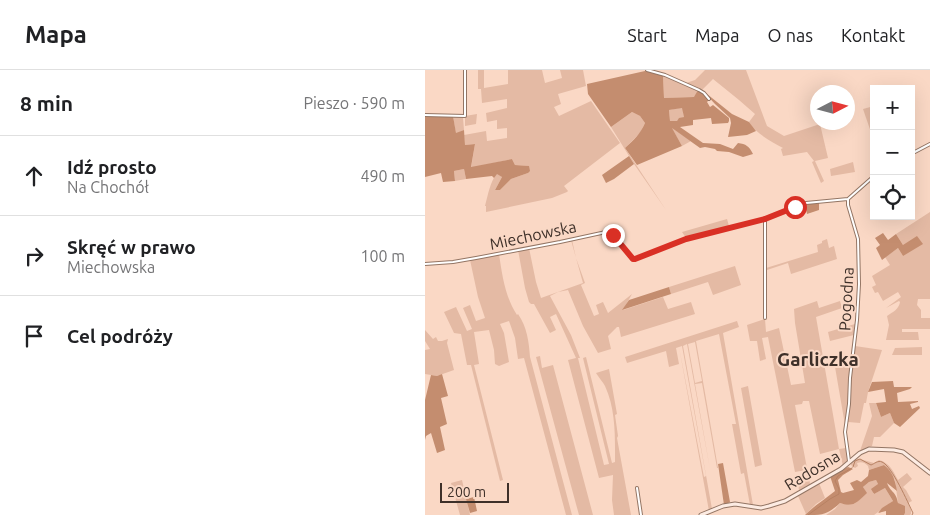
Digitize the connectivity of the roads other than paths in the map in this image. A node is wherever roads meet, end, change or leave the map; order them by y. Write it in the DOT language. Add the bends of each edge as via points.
graph roads {
  1 [pos="465,70"];
  2 [pos="647,70"];
  3 [pos="709,99"];
  4 [pos="425,116"];
  5 [pos="930,144"];
  6 [pos="915,152"];
  7 [pos="870,180"];
  8 [pos="848,199"];
  9 [pos="765,219"];
  10 [pos="425,264"];
  11 [pos="765,318"];
  12 [pos="850,462"];
  13 [pos="929,472"];
  14 [pos="637,488"];
  15 [pos="641,515"];
  16 [pos="701,515"];
  1 -- 4 [label="street" via="465,116"];
  2 -- 3 [label="street" via="699,90"];
  5 -- 6 [label="street"];
  7 -- 8 [label="street"];
  8 -- 9 [label="street" via="806,203"];
  8 -- 12 [label="street, Pogodna" via="858,240 859,284 845,432"];
  9 -- 10 [label="street, Miechowska" via="686,239 633,259 611,232 606,232 476,258"];
  9 -- 11 [label="street"];
  12 -- 13 [label="street, Radosna" via="869,449 899,450"];
  12 -- 16 [label="street, Radosna" via="785,501 761,508 735,504 723,506"];
  14 -- 15 [label="street"];
}
